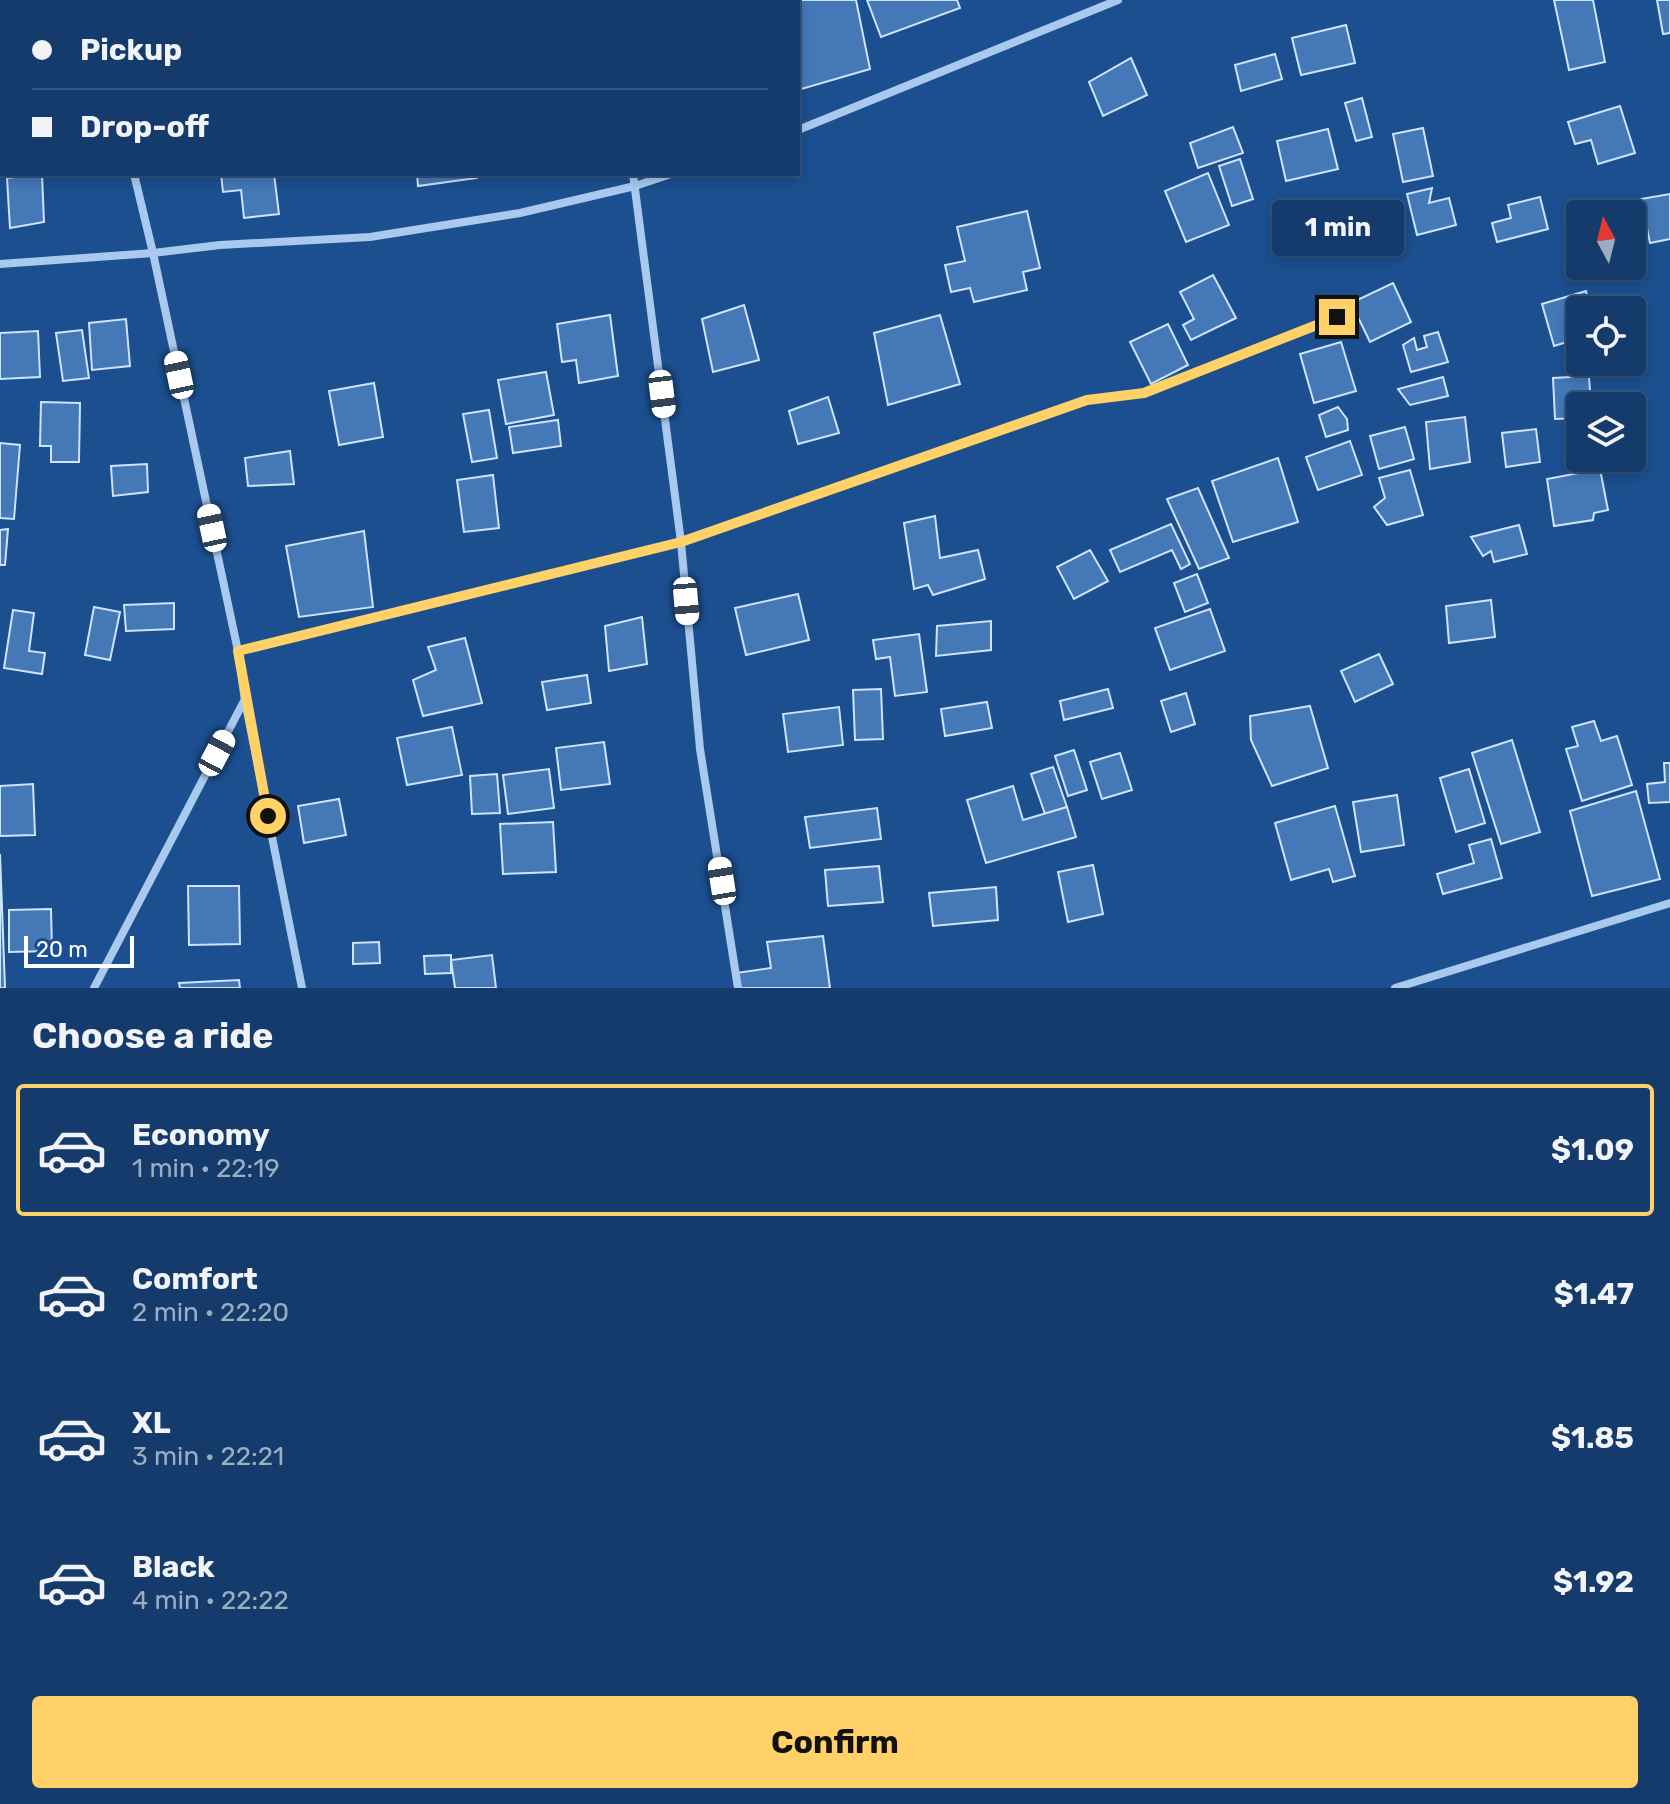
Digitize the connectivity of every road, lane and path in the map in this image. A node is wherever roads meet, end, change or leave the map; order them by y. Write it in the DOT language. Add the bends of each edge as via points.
graph roads {
  1 [pos="1118,0"];
  2 [pos="800,129"];
  3 [pos="134,176"];
  4 [pos="633,176"];
  5 [pos="665,176"];
  6 [pos="635,186"];
  7 [pos="153,253"];
  8 [pos="0,264"];
  9 [pos="1337,317"];
  10 [pos="681,542"];
  11 [pos="238,651"];
  12 [pos="245,701"];
  13 [pos="1670,903"];
  14 [pos="94,988"];
  15 [pos="302,988"];
  16 [pos="738,988"];
  17 [pos="1395,988"];
  1 -- 2 [label="street"];
  3 -- 7 [label="street"];
  4 -- 6 [label="street"];
  5 -- 6 [label="street"];
  6 -- 7 [label="street" via="520,213 370,237"];
  6 -- 10 [label="street"];
  7 -- 8 [label="street"];
  7 -- 11 [label="street"];
  9 -- 10 [label="street" via="1144,393 1087,400"];
  10 -- 11 [label="street"];
  10 -- 16 [label="street" via="700,749"];
  11 -- 12 [label="street"];
  12 -- 14 [label="street"];
  12 -- 15 [label="street"];
  13 -- 17 [label="street"];
}
